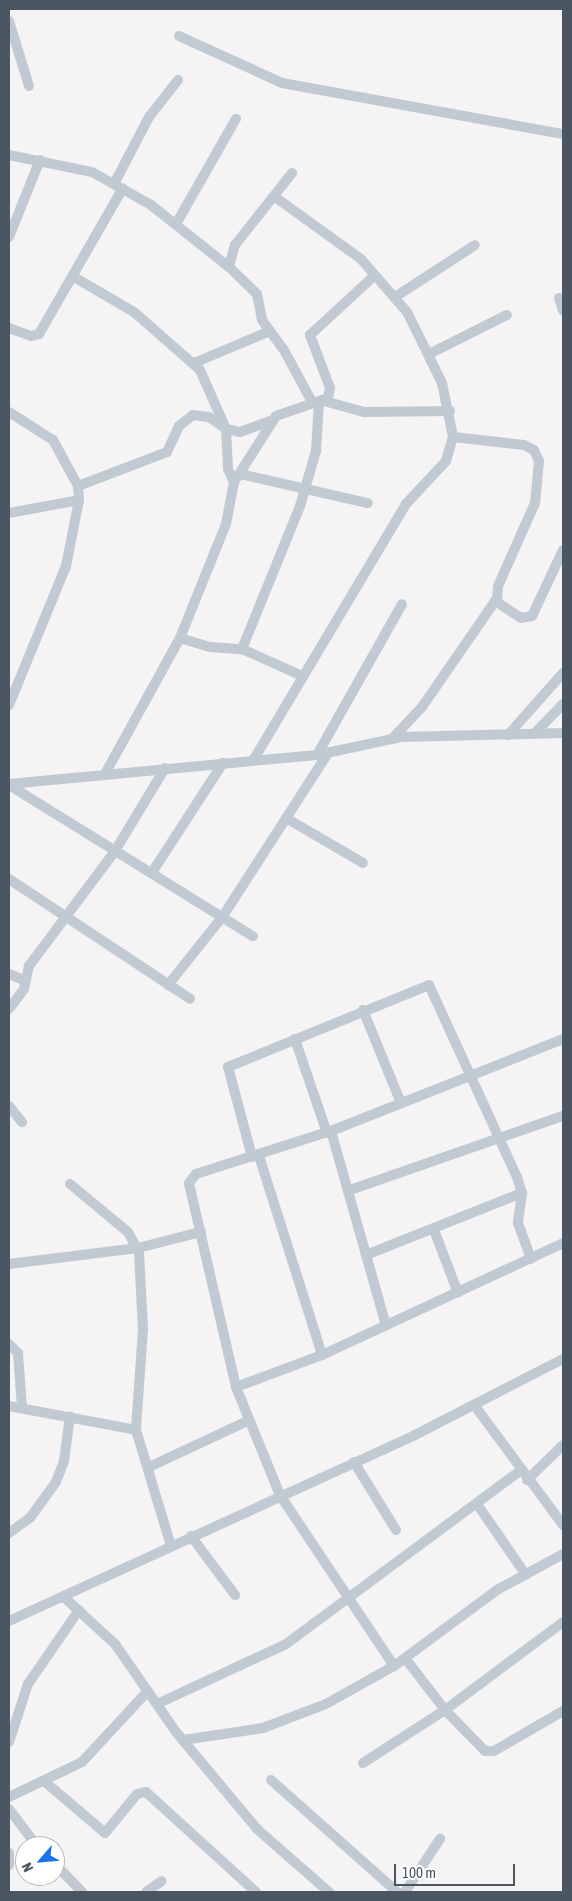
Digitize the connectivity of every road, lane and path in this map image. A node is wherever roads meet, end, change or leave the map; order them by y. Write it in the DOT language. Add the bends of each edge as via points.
graph roads {
  1 [pos="9,21"];
  2 [pos="179,36"];
  3 [pos="178,80"];
  4 [pos="29,86"];
  5 [pos="236,119"];
  6 [pos="563,134"];
  7 [pos="9,155"];
  8 [pos="40,160"];
  9 [pos="292,173"];
  10 [pos="119,186"];
  11 [pos="275,197"];
  12 [pos="176,224"];
  13 [pos="9,236"];
  14 [pos="475,245"];
  15 [pos="229,266"];
  16 [pos="375,276"];
  17 [pos="74,277"];
  18 [pos="395,297"];
  19 [pos="559,298"];
  20 [pos="563,310"];
  21 [pos="507,315"];
  22 [pos="9,328"];
  23 [pos="270,331"];
  24 [pos="430,354"];
  25 [pos="194,363"];
  26 [pos="318,402"];
  27 [pos="450,411"];
  28 [pos="9,412"];
  29 [pos="271,420"];
  30 [pos="226,429"];
  31 [pos="453,437"];
  32 [pos="237,478"];
  33 [pos="78,486"];
  34 [pos="306,486"];
  35 [pos="79,500"];
  36 [pos="368,503"];
  37 [pos="9,514"];
  38 [pos="563,550"];
  39 [pos="497,600"];
  40 [pos="402,604"];
  41 [pos="180,638"];
  42 [pos="242,649"];
  43 [pos="563,673"];
  44 [pos="302,676"];
  45 [pos="563,704"];
  46 [pos="9,705"];
  47 [pos="563,733"];
  48 [pos="534,734"];
  49 [pos="508,735"];
  50 [pos="392,740"];
  51 [pos="328,753"];
  52 [pos="317,755"];
  53 [pos="254,759"];
  54 [pos="224,763"];
  55 [pos="165,768"];
  56 [pos="105,774"];
  57 [pos="9,785"];
  58 [pos="286,818"];
  59 [pos="115,851"];
  60 [pos="363,863"];
  61 [pos="153,871"];
  62 [pos="9,879"];
  63 [pos="67,916"];
  64 [pos="222,916"];
  65 [pos="253,936"];
  66 [pos="9,974"];
  67 [pos="26,981"];
  68 [pos="168,985"];
  69 [pos="190,999"];
  70 [pos="9,1009"];
  71 [pos="363,1010"];
  72 [pos="295,1039"];
  73 [pos="563,1039"];
  74 [pos="469,1076"];
  75 [pos="401,1103"];
  76 [pos="9,1106"];
  77 [pos="563,1116"];
  78 [pos="22,1122"];
  79 [pos="329,1132"];
  80 [pos="500,1137"];
  81 [pos="256,1156"];
  82 [pos="70,1184"];
  83 [pos="350,1190"];
  84 [pos="522,1193"];
  85 [pos="434,1230"];
  86 [pos="202,1232"];
  87 [pos="563,1243"];
  88 [pos="138,1248"];
  89 [pos="366,1255"];
  90 [pos="530,1259"];
  91 [pos="9,1264"];
  92 [pos="458,1293"];
  93 [pos="386,1325"];
  94 [pos="9,1344"];
  95 [pos="322,1355"];
  96 [pos="563,1359"];
  97 [pos="236,1387"];
  98 [pos="9,1406"];
  99 [pos="475,1406"];
  100 [pos="22,1408"];
  101 [pos="70,1416"];
  102 [pos="250,1420"];
  103 [pos="136,1430"];
  104 [pos="563,1445"];
  105 [pos="354,1462"];
  106 [pos="149,1466"];
  107 [pos="520,1471"];
  108 [pos="527,1480"];
  109 [pos="280,1495"];
  110 [pos="477,1504"];
  111 [pos="563,1525"];
  112 [pos="396,1530"];
  113 [pos="9,1534"];
  114 [pos="191,1536"];
  115 [pos="171,1546"];
  116 [pos="563,1554"];
  117 [pos="526,1575"];
  118 [pos="235,1595"];
  119 [pos="66,1598"];
  120 [pos="347,1601"];
  121 [pos="79,1610"];
  122 [pos="9,1621"];
  123 [pos="563,1622"];
  124 [pos="405,1658"];
  125 [pos="394,1666"];
  126 [pos="148,1691"];
  127 [pos="157,1704"];
  128 [pos="445,1710"];
  129 [pos="563,1711"];
  130 [pos="183,1740"];
  131 [pos="9,1742"];
  132 [pos="362,1763"];
  133 [pos="271,1780"];
  134 [pos="44,1781"];
  135 [pos="9,1797"];
  136 [pos="9,1809"];
  137 [pos="29,1836"];
  138 [pos="440,1839"];
  139 [pos="9,1853"];
  140 [pos="9,1865"];
  141 [pos="65,1874"];
  142 [pos="162,1881"];
  143 [pos="82,1892"];
  144 [pos="146,1892"];
  145 [pos="256,1892"];
  146 [pos="329,1892"];
  147 [pos="397,1892"];
  148 [pos="405,1892"];
  1 -- 4 [label="street"];
  2 -- 6 [label="street" via="282,83"];
  3 -- 10 [label="street" via="149,117"];
  5 -- 12 [label="street"];
  7 -- 8 [label="street"];
  8 -- 10 [label="street" via="92,172"];
  8 -- 13 [label="street"];
  9 -- 11 [label="street"];
  10 -- 12 [label="street"];
  10 -- 17 [label="street"];
  11 -- 15 [label="street" via="234,245"];
  11 -- 16 [label="street" via="361,259"];
  12 -- 15 [label="street"];
  14 -- 18 [label="street"];
  15 -- 23 [label="street" via="257,294"];
  16 -- 18 [label="street"];
  16 -- 26 [label="street" via="310,334 330,388"];
  17 -- 22 [label="street" via="58,295 39,334 31,336"];
  17 -- 25 [label="street" via="134,312"];
  18 -- 24 [label="street"];
  19 -- 20 [label="street"];
  21 -- 24 [label="street"];
  23 -- 25 [label="street"];
  23 -- 26 [label="street"];
  24 -- 27 [label="street"];
  25 -- 30 [label="street" via="216,398"];
  26 -- 27 [label="street" via="364,412"];
  26 -- 29 [label="street"];
  26 -- 34 [label="street" via="316,450"];
  27 -- 31 [label="street"];
  28 -- 33 [label="street" via="53,440"];
  29 -- 30 [label="street" via="240,432"];
  29 -- 32 [label="street"];
  30 -- 32 [label="street" via="228,469"];
  30 -- 33 [label="street" via="217,420 193,415 179,426 167,452"];
  31 -- 39 [label="street" via="524,445 534,450 539,460 534,503 498,586"];
  31 -- 44 [label="street" via="446,461 406,504"];
  32 -- 34 [label="street"];
  32 -- 41 [label="street" via="226,524"];
  33 -- 35 [label="street"];
  34 -- 36 [label="street"];
  34 -- 42 [label="street"];
  35 -- 37 [label="street"];
  35 -- 46 [label="street" via="66,566"];
  38 -- 39 [label="street" via="532,616 521,618"];
  39 -- 50 [label="street" via="422,707"];
  40 -- 52 [label="street"];
  41 -- 42 [label="street" via="210,647"];
  41 -- 56 [label="street"];
  42 -- 44 [label="street"];
  43 -- 49 [label="street"];
  44 -- 53 [label="street"];
  45 -- 48 [label="street"];
  47 -- 48 [label="street"];
  48 -- 49 [label="street"];
  49 -- 50 [label="street"];
  50 -- 51 [label="street"];
  51 -- 52 [label="street"];
  51 -- 58 [label="street"];
  52 -- 53 [label="street"];
  53 -- 54 [label="street"];
  54 -- 55 [label="street"];
  54 -- 61 [label="street"];
  55 -- 56 [label="street"];
  55 -- 59 [label="street"];
  56 -- 57 [label="street"];
  57 -- 59 [label="street"];
  58 -- 60 [label="street"];
  58 -- 64 [label="street"];
  59 -- 61 [label="street"];
  59 -- 63 [label="street"];
  61 -- 64 [label="street"];
  62 -- 63 [label="street"];
  63 -- 67 [label="street" via="29,966"];
  63 -- 68 [label="street"];
  64 -- 65 [label="street"];
  64 -- 68 [label="street"];
  66 -- 67 [label="street"];
  67 -- 70 [label="street"];
  68 -- 69 [label="street"];
  71 -- 72 [label="street"];
  71 -- 74 [label="street" via="429,985"];
  71 -- 75 [label="street"];
  72 -- 79 [label="street"];
  72 -- 81 [label="street" via="226,1070"];
  73 -- 74 [label="street"];
  74 -- 75 [label="street"];
  74 -- 80 [label="street"];
  75 -- 79 [label="street"];
  76 -- 78 [label="street"];
  77 -- 80 [label="street"];
  79 -- 81 [label="street"];
  79 -- 83 [label="street"];
  80 -- 83 [label="street"];
  80 -- 84 [label="street"];
  81 -- 86 [label="street" via="191,1178"];
  81 -- 95 [label="street"];
  82 -- 88 [label="street" via="128,1232"];
  83 -- 89 [label="street"];
  84 -- 85 [label="street"];
  84 -- 90 [label="street" via="518,1224"];
  85 -- 89 [label="street"];
  85 -- 92 [label="street"];
  86 -- 88 [label="street"];
  86 -- 97 [label="street"];
  87 -- 90 [label="street"];
  88 -- 91 [label="street"];
  88 -- 103 [label="street" via="143,1329"];
  89 -- 93 [label="street"];
  90 -- 92 [label="street"];
  92 -- 93 [label="street"];
  93 -- 95 [label="street"];
  94 -- 100 [label="street" via="18,1353"];
  95 -- 97 [label="street"];
  96 -- 99 [label="street"];
  97 -- 102 [label="street"];
  98 -- 100 [label="street"];
  99 -- 105 [label="street"];
  99 -- 107 [label="street"];
  100 -- 101 [label="street"];
  101 -- 103 [label="street"];
  101 -- 113 [label="street" via="64,1461 56,1482 30,1518"];
  102 -- 106 [label="street"];
  102 -- 109 [label="street"];
  103 -- 106 [label="street"];
  104 -- 108 [label="street"];
  105 -- 109 [label="street"];
  105 -- 112 [label="street"];
  106 -- 115 [label="street"];
  107 -- 108 [label="street"];
  107 -- 110 [label="street"];
  108 -- 111 [label="street"];
  109 -- 114 [label="street"];
  109 -- 120 [label="street"];
  110 -- 117 [label="street"];
  110 -- 120 [label="street"];
  114 -- 115 [label="street"];
  114 -- 118 [label="street"];
  115 -- 119 [label="street"];
  116 -- 117 [label="street"];
  117 -- 124 [label="street" via="497,1590"];
  119 -- 121 [label="street"];
  119 -- 122 [label="street"];
  120 -- 125 [label="street"];
  120 -- 127 [label="street" via="256,1661"];
  121 -- 126 [label="street" via="115,1644"];
  121 -- 131 [label="street" via="28,1684"];
  123 -- 128 [label="street"];
  124 -- 125 [label="street"];
  124 -- 128 [label="street"];
  125 -- 130 [label="street" via="288,1720 240,1734"];
  126 -- 127 [label="street"];
  126 -- 134 [label="street" via="114,1723 89,1756"];
  127 -- 130 [label="street"];
  128 -- 129 [label="street" via="489,1752"];
  128 -- 132 [label="street"];
  130 -- 146 [label="street" via="258,1829"];
  133 -- 147 [label="street"];
  134 -- 135 [label="street"];
  134 -- 145 [label="street" via="105,1833 137,1794 146,1792"];
  136 -- 137 [label="street"];
  138 -- 148 [label="street"];
  139 -- 140 [label="street"];
  141 -- 143 [label="street"];
  142 -- 144 [label="street"];
}
